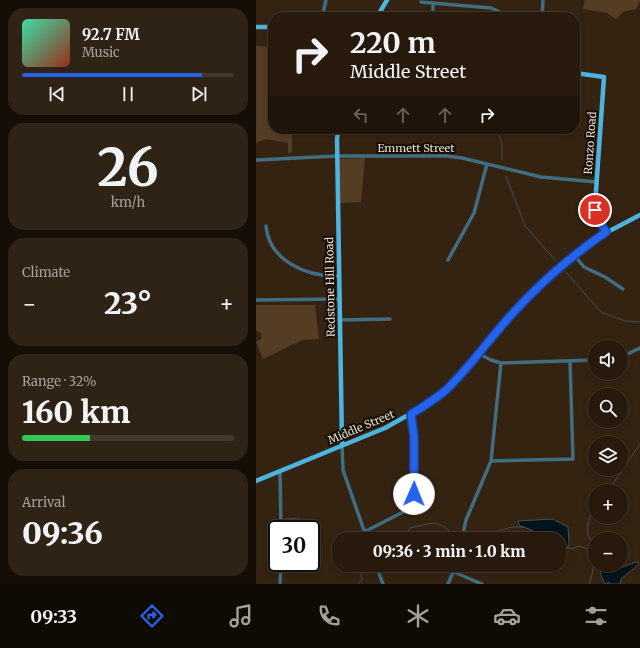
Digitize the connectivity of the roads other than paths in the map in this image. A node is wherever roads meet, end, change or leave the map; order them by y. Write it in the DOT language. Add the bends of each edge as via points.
graph roads {
  1 [pos="326,0"];
  2 [pos="387,0"];
  3 [pos="543,0"];
  4 [pos="421,2"];
  5 [pos="433,4"];
  6 [pos="323,12"];
  7 [pos="380,12"];
  8 [pos="433,12"];
  9 [pos="499,12"];
  10 [pos="542,12"];
  11 [pos="256,27"];
  12 [pos="268,27"];
  13 [pos="580,74"];
  14 [pos="339,134"];
  15 [pos="337,156"];
  16 [pos="256,160"];
  17 [pos="487,164"];
  18 [pos="597,182"];
  19 [pos="640,215"];
  20 [pos="266,226"];
  21 [pos="606,232"];
  22 [pos="574,255"];
  23 [pos="448,260"];
  24 [pos="339,276"];
  25 [pos="624,288"];
  26 [pos="339,299"];
  27 [pos="256,300"];
  28 [pos="390,319"];
  29 [pos="339,320"];
  30 [pos="640,348"];
  31 [pos="479,354"];
  32 [pos="628,354"];
  33 [pos="588,360"];
  34 [pos="570,361"];
  35 [pos="501,363"];
  36 [pos="411,414"];
  37 [pos="342,445"];
  38 [pos="491,462"];
  39 [pos="280,471"];
  40 [pos="256,481"];
  41 [pos="281,520"];
  42 [pos="364,532"];
  43 [pos="463,532"];
  44 [pos="281,572"];
  45 [pos="379,572"];
  46 [pos="454,572"];
  47 [pos="280,584"];
  48 [pos="383,584"];
  49 [pos="448,584"];
  50 [pos="482,584"];
  1 -- 6 [label="street"];
  2 -- 7 [label="main road"];
  3 -- 10 [label="street"];
  4 -- 5 [label="street"];
  5 -- 8 [label="street"];
  5 -- 9 [label="street" via="491,8"];
  11 -- 12 [label="main road"];
  13 -- 18 [label="main road, Ronzo Road" via="604,77"];
  14 -- 15 [label="main road, Redstone Hill Road"];
  15 -- 16 [label="street, Emmett Street"];
  15 -- 17 [label="street, Emmett Street" via="447,156"];
  15 -- 24 [label="main road, Redstone Hill Road"];
  17 -- 18 [label="street, Emmett Street" via="542,178"];
  17 -- 23 [label="street" via="474,213"];
  18 -- 21 [label="main road, Ronzo Road" via="596,214"];
  19 -- 21 [label="main road, Middle Street"];
  20 -- 24 [label="street" via="272,247 295,267 312,274"];
  21 -- 22 [label="main road, Middle Street"];
  22 -- 25 [label="street" via="584,267"];
  22 -- 31 [label="main road, Middle Street" via="532,292"];
  24 -- 26 [label="main road, Redstone Hill Road"];
  26 -- 27 [label="street"];
  26 -- 29 [label="main road, Redstone Hill Road"];
  28 -- 29 [label="street"];
  29 -- 37 [label="main road, Redstone Hill Road"];
  30 -- 32 [label="street"];
  31 -- 35 [label="street"];
  31 -- 36 [label="main road, Middle Street" via="446,390"];
  33 -- 34 [label="street"];
  34 -- 35 [label="street"];
  34 -- 38 [label="street" via="573,459"];
  35 -- 38 [label="street"];
  36 -- 37 [label="main road, Middle Street" via="385,428"];
  36 -- 42 [label="street" via="414,437 414,500 409,509"];
  37 -- 39 [label="main road, Middle Street"];
  37 -- 42 [label="street" via="343,470"];
  38 -- 43 [label="street" via="466,520"];
  39 -- 40 [label="main road, Middle Street"];
  39 -- 41 [label="street"];
  44 -- 47 [label="street"];
  45 -- 48 [label="street"];
  46 -- 49 [label="street"];
  46 -- 50 [label="street"];
}
